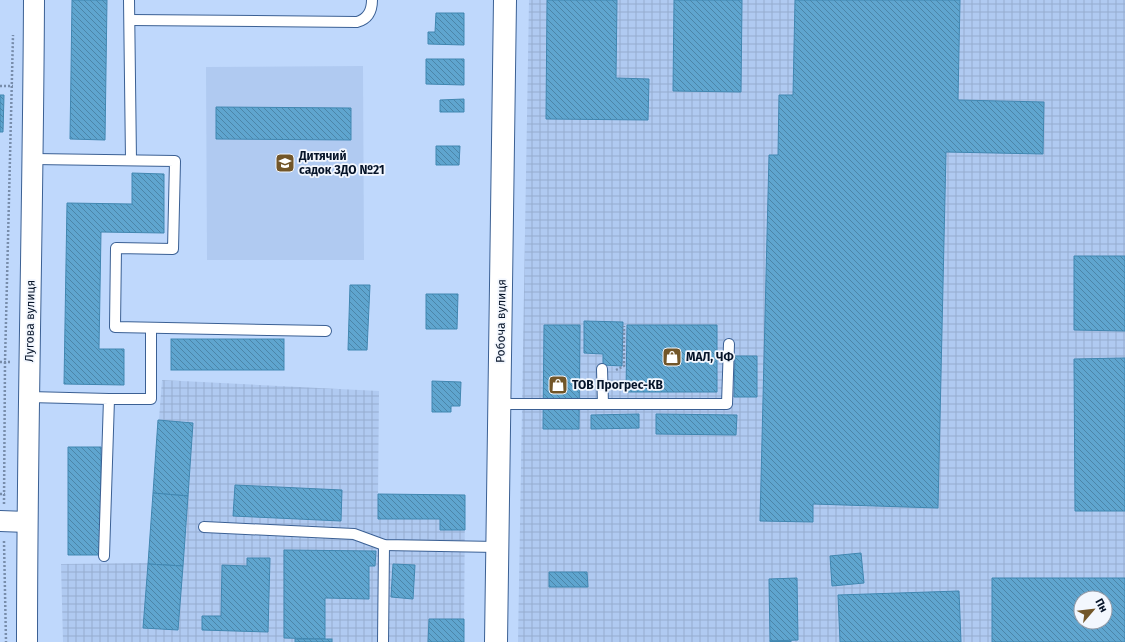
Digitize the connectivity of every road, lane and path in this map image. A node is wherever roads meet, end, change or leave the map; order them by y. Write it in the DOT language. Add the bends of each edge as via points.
graph roads {
  1 [pos="34,0"];
  2 [pos="129,0"];
  3 [pos="372,0"];
  4 [pos="505,0"];
  5 [pos="130,20"];
  6 [pos="13,31"];
  7 [pos="34,158"];
  8 [pos="131,160"];
  9 [pos="624,326"];
  10 [pos="152,328"];
  11 [pos="326,331"];
  12 [pos="729,344"];
  13 [pos="5,362"];
  14 [pos="602,373"];
  15 [pos="29,397"];
  16 [pos="109,398"];
  17 [pos="500,404"];
  18 [pos="603,404"];
  19 [pos="0,494"];
  20 [pos="4,494"];
  21 [pos="0,521"];
  22 [pos="27,522"];
  23 [pos="204,528"];
  24 [pos="384,545"];
  25 [pos="497,547"];
  26 [pos="104,556"];
  27 [pos="27,642"];
  28 [pos="383,642"];
  29 [pos="496,642"];
  1 -- 7 [label="street, Лугова вулиця"];
  2 -- 5 [label="lane"];
  3 -- 5 [label="lane" via="370,14 357,22"];
  4 -- 17 [label="street, Робоча вулиця"];
  5 -- 8 [label="lane"];
  6 -- 13 [label="path"];
  7 -- 8 [label="lane"];
  7 -- 15 [label="street, Лугова вулиця"];
  8 -- 10 [label="lane" via="175,161 173,249 116,248 115,327"];
  9 -- 14 [label="path" via="624,366"];
  10 -- 11 [label="lane"];
  10 -- 16 [label="lane" via="150,399"];
  12 -- 18 [label="lane" via="727,404"];
  14 -- 18 [label="lane"];
  15 -- 16 [label="lane"];
  15 -- 22 [label="street, Лугова вулиця"];
  16 -- 26 [label="lane"];
  17 -- 18 [label="lane"];
  17 -- 25 [label="street, Робоча вулиця"];
  19 -- 20 [label="path"];
  21 -- 22 [label="street"];
  22 -- 27 [label="street, Лугова вулиця"];
  23 -- 24 [label="lane" via="354,534"];
  24 -- 25 [label="lane"];
  24 -- 28 [label="lane"];
  25 -- 29 [label="street, Робоча вулиця"];
}
